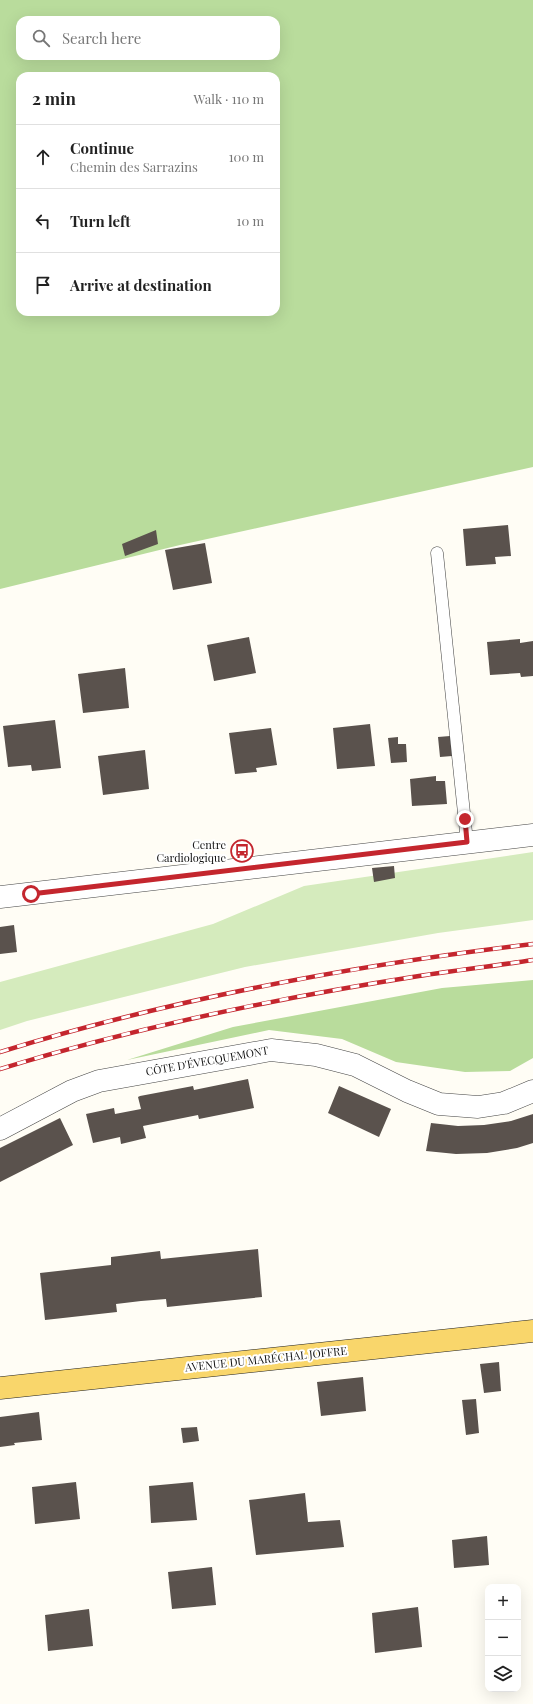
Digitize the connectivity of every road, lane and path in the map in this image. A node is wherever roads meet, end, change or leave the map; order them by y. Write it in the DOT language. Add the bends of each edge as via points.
graph roads {
  1 [pos="437,553"];
  2 [pos="533,835"];
  3 [pos="467,842"];
  4 [pos="0,897"];
  5 [pos="533,1091"];
  6 [pos="0,1129"];
  7 [pos="533,1331"];
  8 [pos="0,1388"];
  1 -- 3 [label="lane"];
  2 -- 3 [label="street"];
  3 -- 4 [label="street"];
  5 -- 6 [label="street, CÔTE D'ÉVECQUEMONT" via="504,1103 478,1107 439,1104 355,1065 316,1055 271,1050 99,1080 66,1094"];
  7 -- 8 [label="main road, AVENUE DU MARÉCHAL JOFFRE"];
}
